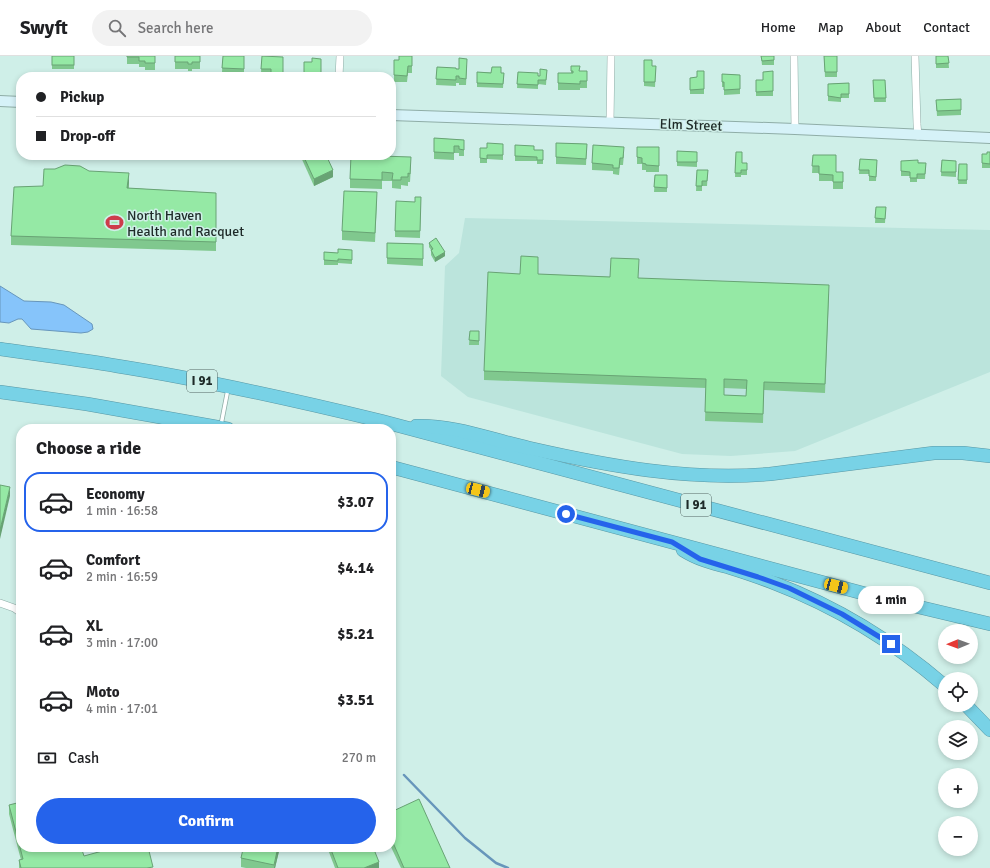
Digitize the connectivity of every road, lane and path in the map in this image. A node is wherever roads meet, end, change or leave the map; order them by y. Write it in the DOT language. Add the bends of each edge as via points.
graph roads {
  1 [pos="340,56"];
  2 [pos="611,56"];
  3 [pos="794,56"];
  4 [pos="915,56"];
  5 [pos="339,72"];
  6 [pos="0,101"];
  7 [pos="16,102"];
  8 [pos="396,115"];
  9 [pos="610,123"];
  10 [pos="795,129"];
  11 [pos="918,136"];
  12 [pos="990,138"];
  13 [pos="0,349"];
  14 [pos="228,386"];
  15 [pos="0,392"];
  16 [pos="201,424"];
  17 [pos="224,424"];
  18 [pos="394,424"];
  19 [pos="396,425"];
  20 [pos="402,426"];
  21 [pos="990,456"];
  22 [pos="396,468"];
  23 [pos="672,542"];
  24 [pos="990,583"];
  25 [pos="0,603"];
  26 [pos="16,610"];
  27 [pos="990,624"];
  28 [pos="938,680"];
  29 [pos="973,712"];
  30 [pos="990,730"];
  1 -- 5 [label="street"];
  2 -- 9 [label="street"];
  3 -- 10 [label="street"];
  4 -- 11 [label="street"];
  6 -- 7 [label="street"];
  8 -- 9 [label="street, Elm Street"];
  9 -- 10 [label="street, Elm Street"];
  10 -- 11 [label="street, Elm Street"];
  11 -- 12 [label="street, Elm Street"];
  13 -- 14 [label="highway, I 91" via="118,366"];
  14 -- 17 [label="lane"];
  14 -- 18 [label="highway, I 91"];
  15 -- 16 [label="highway"];
  19 -- 20 [label="highway, I 91"];
  20 -- 21 [label="highway" via="442,427 578,458 660,472 702,476 770,474 934,453"];
  20 -- 24 [label="highway, I 91"];
  22 -- 23 [label="highway"];
  23 -- 27 [label="highway" via="881,598"];
  23 -- 28 [label="highway" via="700,559 773,582 842,614 898,648"];
  25 -- 26 [label="street"];
  29 -- 30 [label="highway"];
}
